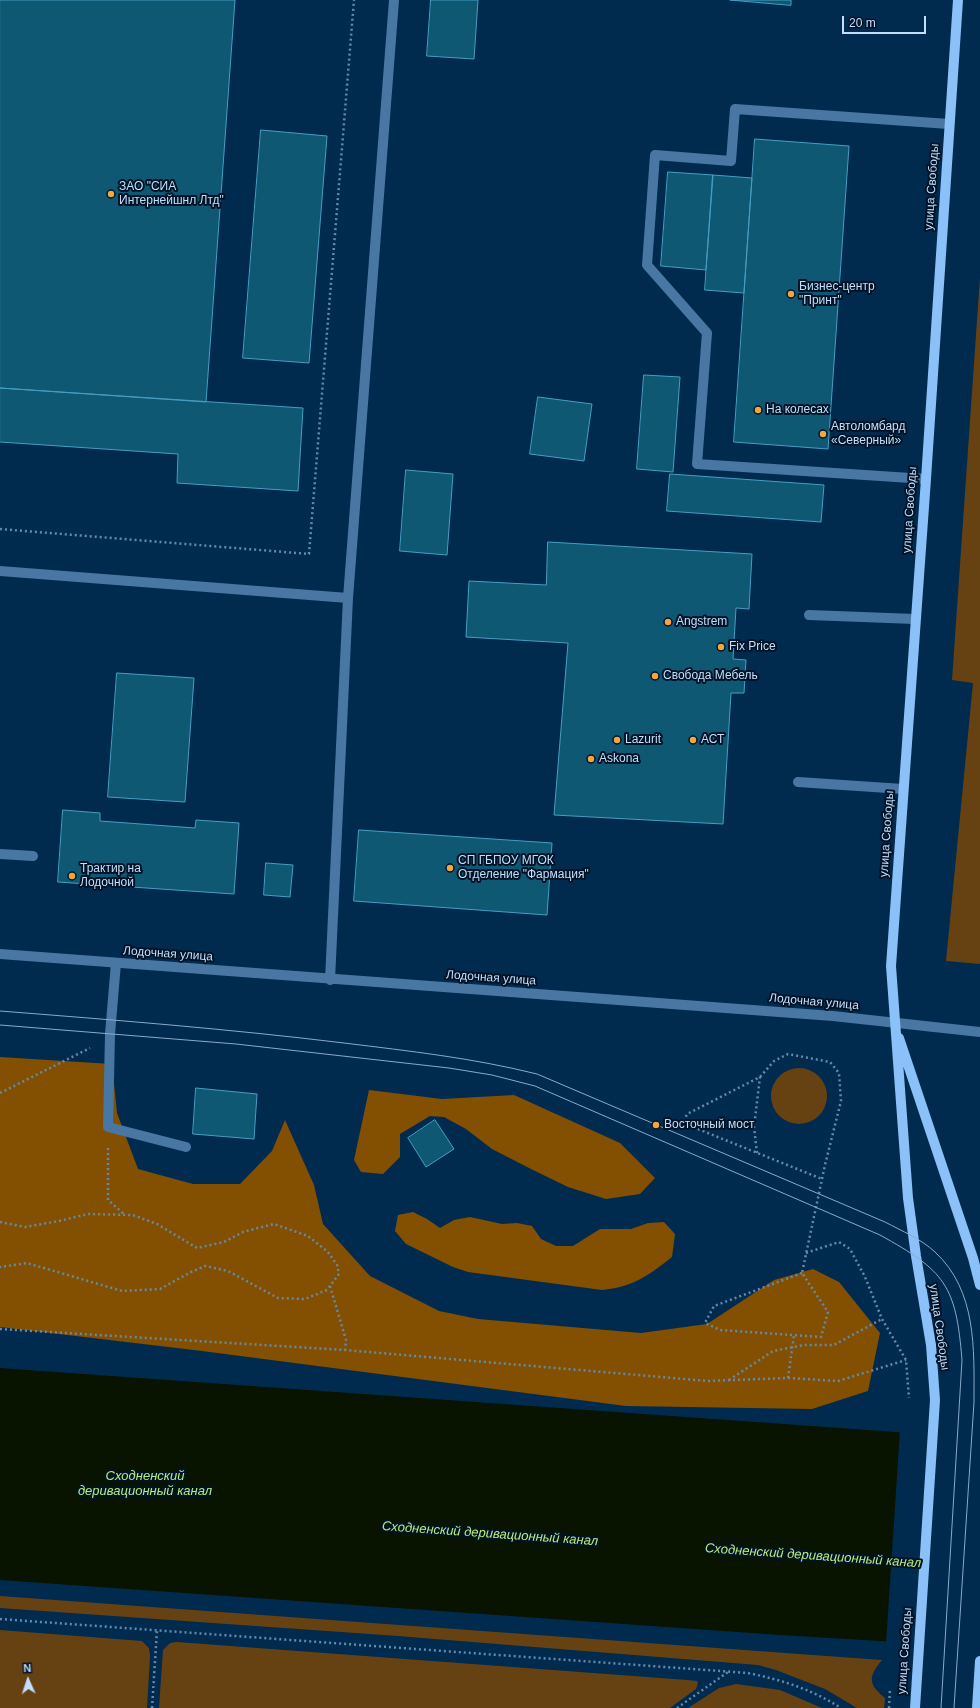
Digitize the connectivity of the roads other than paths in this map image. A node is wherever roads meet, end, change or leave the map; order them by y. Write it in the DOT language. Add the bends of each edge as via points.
graph roads {
  1 [pos="394,0"];
  2 [pos="958,0"];
  3 [pos="949,124"];
  4 [pos="926,479"];
  5 [pos="0,571"];
  6 [pos="348,598"];
  7 [pos="809,615"];
  8 [pos="915,619"];
  9 [pos="798,782"];
  10 [pos="903,789"];
  11 [pos="0,854"];
  12 [pos="32,856"];
  13 [pos="0,954"];
  14 [pos="116,963"];
  15 [pos="330,980"];
  16 [pos="894,1022"];
  17 [pos="980,1032"];
  18 [pos="186,1147"];
  19 [pos="980,1285"];
  20 [pos="980,1661"];
  21 [pos="915,1708"];
  22 [pos="977,1708"];
  1 -- 6 [label="street"];
  2 -- 3 [label="main road, улица Свободы"];
  3 -- 4 [label="main road, улица Свободы"];
  3 -- 4 [label="street" via="735,109 731,161 655,155 647,265 707,333 697,464"];
  4 -- 8 [label="main road, улица Свободы"];
  5 -- 6 [label="street"];
  6 -- 15 [label="street"];
  7 -- 8 [label="street"];
  8 -- 10 [label="main road, улица Свободы"];
  9 -- 10 [label="street"];
  10 -- 16 [label="main road, улица Свободы" via="890,966"];
  11 -- 12 [label="street"];
  13 -- 14 [label="street, Лодочная улица"];
  14 -- 15 [label="street, Лодочная улица"];
  14 -- 18 [label="street" via="110,1038 108,1127"];
  15 -- 16 [label="street, Лодочная улица"];
  16 -- 17 [label="street, Лодочная улица"];
  16 -- 19 [label="main road, улица Свободы" via="974,1258"];
  16 -- 21 [label="main road, улица Свободы" via="908,1198 931,1345 935,1400"];
  20 -- 22 [label="main road"];
}
